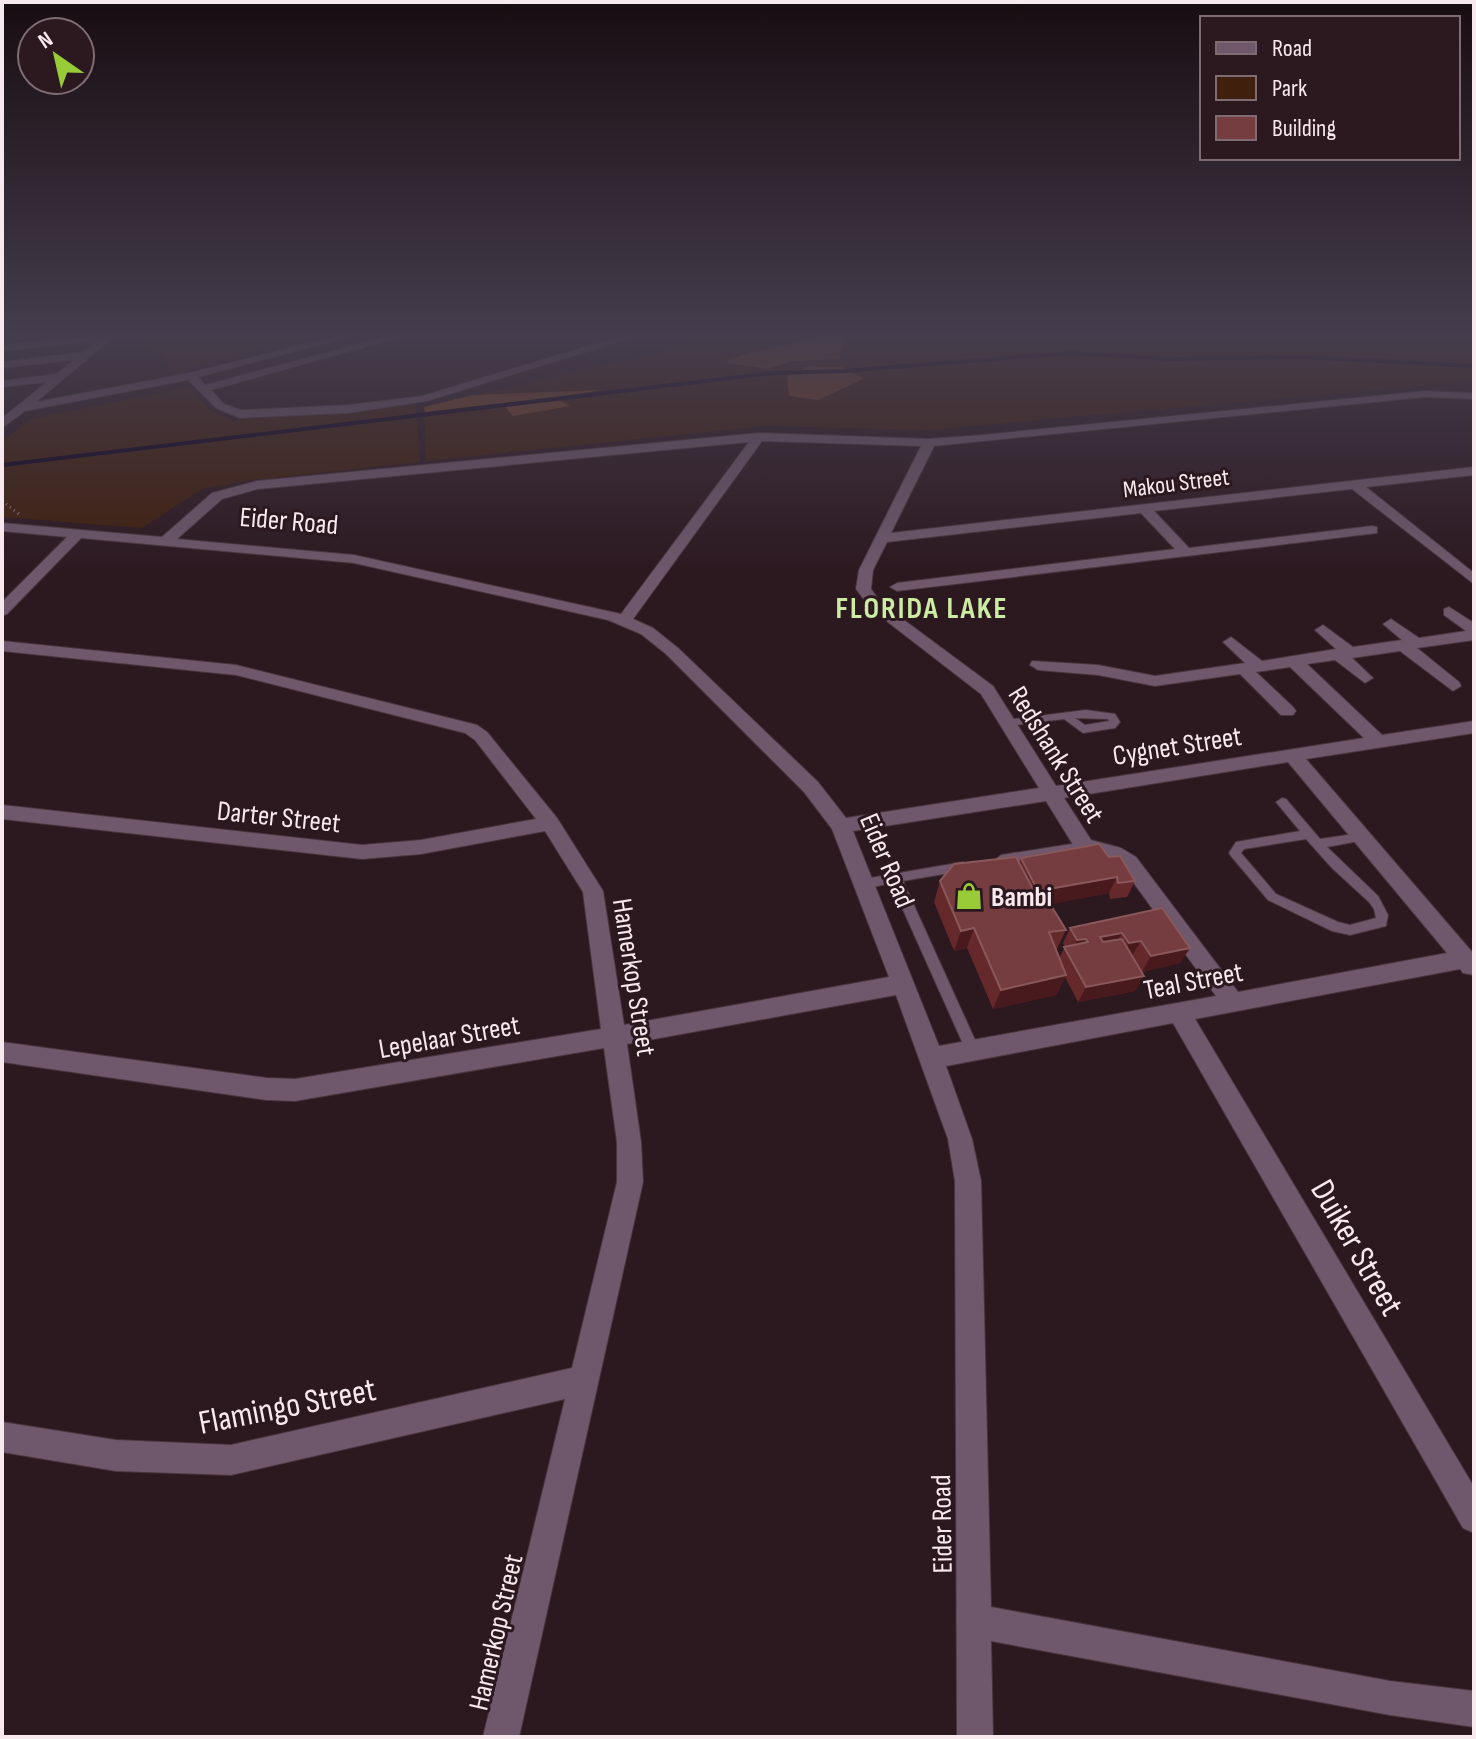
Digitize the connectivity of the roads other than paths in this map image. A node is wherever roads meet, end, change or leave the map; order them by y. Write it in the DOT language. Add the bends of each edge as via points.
graph roads {
  1 [pos="1211,415"];
  2 [pos="759,437"];
  3 [pos="929,443"];
  4 [pos="1474,471"];
  5 [pos="1354,484"];
  6 [pos="1144,508"];
  7 [pos="2,527"];
  8 [pos="1372,530"];
  9 [pos="77,535"];
  10 [pos="882,538"];
  11 [pos="165,542"];
  12 [pos="1185,552"];
  13 [pos="1473,579"];
  14 [pos="897,587"];
  15 [pos="2,611"];
  16 [pos="1449,612"];
  17 [pos="624,620"];
  18 [pos="1391,624"];
  19 [pos="1323,630"];
  20 [pos="1473,635"];
  21 [pos="1231,642"];
  22 [pos="1409,644"];
  23 [pos="2,646"];
  24 [pos="1344,653"];
  25 [pos="1294,661"];
  26 [pos="1038,665"];
  27 [pos="1250,666"];
  28 [pos="1365,678"];
  29 [pos="1453,686"];
  30 [pos="1287,711"];
  31 [pos="1068,717"];
  32 [pos="1007,723"];
  33 [pos="1474,727"];
  34 [pos="1378,742"];
  35 [pos="1293,756"];
  36 [pos="1050,793"];
  37 [pos="1282,802"];
  38 [pos="2,812"];
  39 [pos="550,823"];
  40 [pos="841,826"];
  41 [pos="1361,837"];
  42 [pos="1314,839"];
  43 [pos="1084,846"];
  44 [pos="989,862"];
  45 [pos="974,865"];
  46 [pos="895,878"];
  47 [pos="864,884"];
  48 [pos="1470,964"];
  49 [pos="904,984"];
  50 [pos="1233,1002"];
  51 [pos="1179,1013"];
  52 [pos="613,1036"];
  53 [pos="973,1051"];
  54 [pos="2,1052"];
  55 [pos="932,1058"];
  56 [pos="584,1380"];
  57 [pos="2,1437"];
  58 [pos="1474,1517"];
  59 [pos="974,1621"];
  60 [pos="1474,1709"];
  61 [pos="501,1737"];
  62 [pos="975,1737"];
  1 -- 3 [label="street"];
  2 -- 3 [label="street"];
  2 -- 11 [label="street" via="244,487 217,496"];
  2 -- 17 [label="street"];
  3 -- 10 [label="street, Redshank Street"];
  4 -- 5 [label="street, Makou Street"];
  5 -- 6 [label="street, Makou Street"];
  5 -- 13 [label="street"];
  6 -- 10 [label="street, Makou Street"];
  6 -- 12 [label="street"];
  7 -- 9 [label="street, Eider Road"];
  8 -- 12 [label="street"];
  9 -- 11 [label="street, Eider Road"];
  9 -- 15 [label="street"];
  10 -- 32 [label="street, Redshank Street" via="863,589 979,683"];
  11 -- 17 [label="street, Eider Road" via="354,559"];
  12 -- 14 [label="street"];
  16 -- 20 [label="street"];
  17 -- 40 [label="street, Eider Road" via="658,639 701,677 811,787"];
  18 -- 22 [label="street"];
  19 -- 24 [label="street"];
  20 -- 22 [label="street"];
  21 -- 27 [label="street"];
  22 -- 24 [label="street"];
  22 -- 29 [label="street"];
  23 -- 39 [label="street, Hamerkop Street" via="236,670 471,729"];
  24 -- 25 [label="street"];
  24 -- 28 [label="street"];
  25 -- 27 [label="street"];
  25 -- 34 [label="street"];
  26 -- 27 [label="street" via="1090,668 1153,681"];
  27 -- 30 [label="street"];
  31 -- 32 [label="lane"];
  32 -- 36 [label="street, Redshank Street"];
  33 -- 34 [label="street, Cygnet Street"];
  34 -- 35 [label="street, Cygnet Street"];
  35 -- 36 [label="street, Cygnet Street"];
  35 -- 41 [label="street"];
  36 -- 40 [label="street, Cygnet Street"];
  36 -- 43 [label="street, Redshank Street"];
  37 -- 42 [label="lane"];
  38 -- 39 [label="street, Darter Street" via="362,852 421,847"];
  39 -- 52 [label="street, Hamerkop Street" via="593,891"];
  40 -- 47 [label="street, Eider Road"];
  41 -- 42 [label="lane"];
  41 -- 48 [label="street"];
  42 -- 42 [label="lane" via="1374,902 1382,922 1350,930 1336,927 1272,897 1235,853 1240,845"];
  43 -- 44 [label="lane"];
  43 -- 50 [label="street, Redshank Street" via="1129,862"];
  45 -- 46 [label="lane"];
  46 -- 47 [label="lane"];
  46 -- 53 [label="lane"];
  47 -- 49 [label="street, Eider Road"];
  48 -- 50 [label="street, Teal Street"];
  49 -- 52 [label="street, Lepelaar Street"];
  49 -- 55 [label="street, Eider Road"];
  50 -- 51 [label="street, Teal Street"];
  51 -- 53 [label="street, Teal Street"];
  51 -- 58 [label="street, Duiker Street"];
  52 -- 54 [label="street, Lepelaar Street" via="295,1090"];
  52 -- 56 [label="street, Hamerkop Street" via="630,1182"];
  53 -- 55 [label="street, Teal Street"];
  55 -- 59 [label="street, Eider Road" via="960,1139 968,1181"];
  56 -- 57 [label="street, Flamingo Street" via="231,1460 141,1459"];
  56 -- 61 [label="street, Hamerkop Street"];
  59 -- 60 [label="street"];
  59 -- 62 [label="street, Eider Road"];
}
